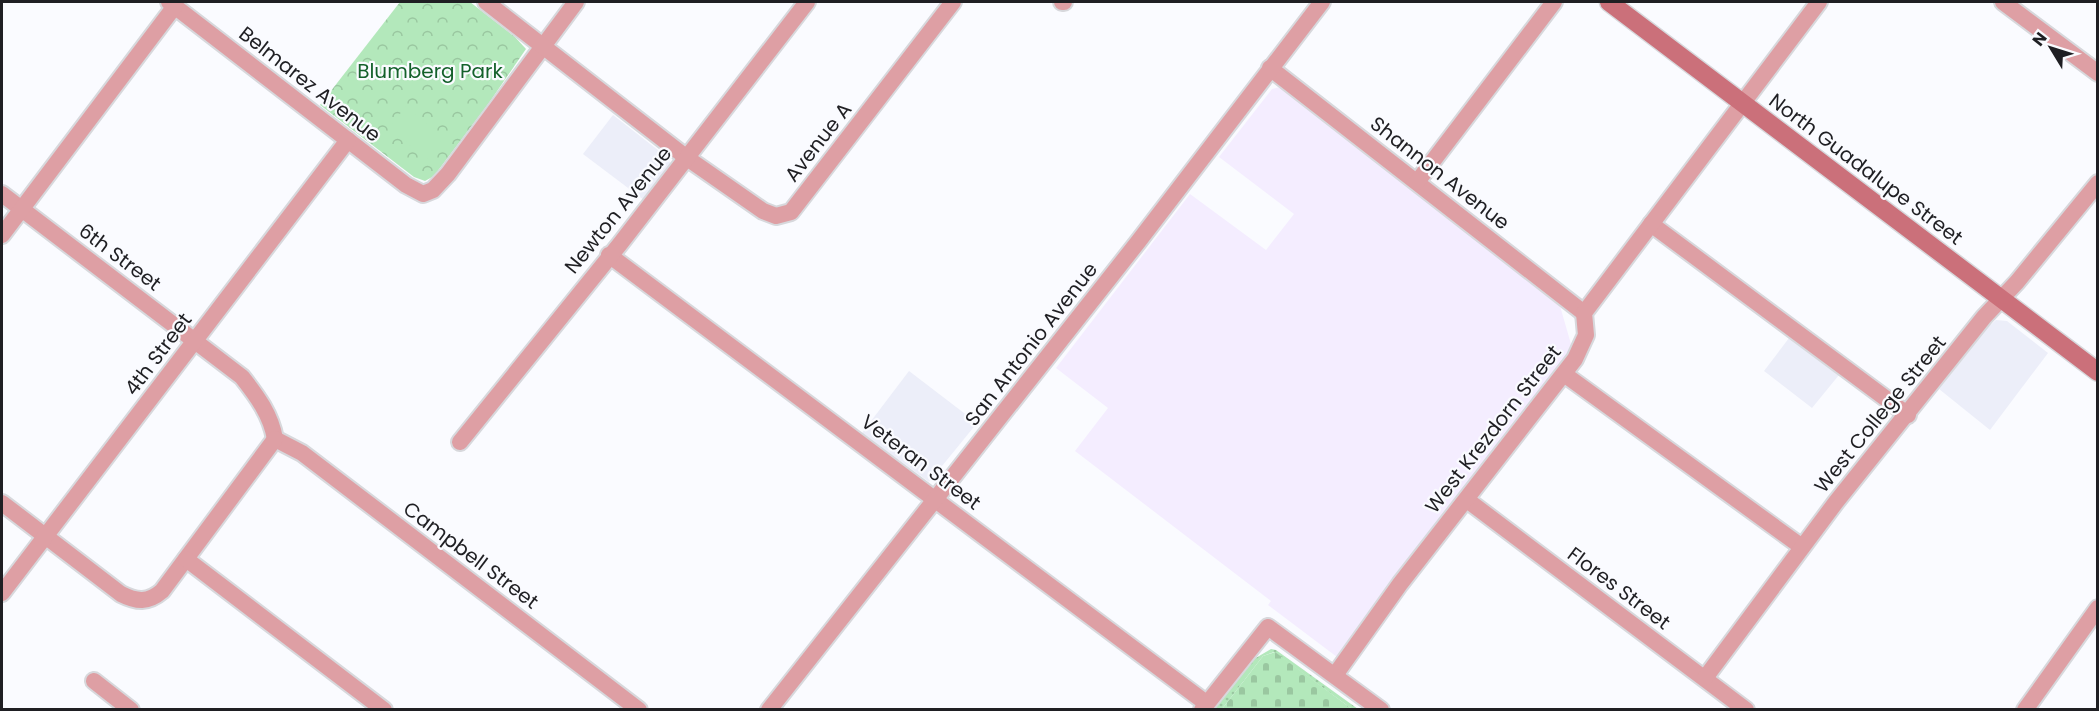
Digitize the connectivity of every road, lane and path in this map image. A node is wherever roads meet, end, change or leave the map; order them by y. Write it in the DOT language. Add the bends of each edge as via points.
graph roads {
  1 [pos="486,2"];
  2 [pos="576,2"];
  3 [pos="807,2"];
  4 [pos="953,2"];
  5 [pos="1322,2"];
  6 [pos="1554,2"];
  7 [pos="1609,2"];
  8 [pos="1819,2"];
  9 [pos="2003,2"];
  10 [pos="172,4"];
  11 [pos="541,47"];
  12 [pos="1270,68"];
  13 [pos="2097,73"];
  14 [pos="1742,104"];
  15 [pos="348,140"];
  16 [pos="687,158"];
  17 [pos="1417,182"];
  18 [pos="2097,183"];
  19 [pos="2,194"];
  20 [pos="21,209"];
  21 [pos="1652,224"];
  22 [pos="2,235"];
  23 [pos="609,255"];
  24 [pos="2002,300"];
  25 [pos="1584,313"];
  26 [pos="195,340"];
  27 [pos="2097,372"];
  28 [pos="1564,374"];
  29 [pos="1908,415"];
  30 [pos="275,440"];
  31 [pos="460,442"];
  32 [pos="935,498"];
  33 [pos="1467,500"];
  34 [pos="2,503"];
  35 [pos="45,536"];
  36 [pos="1802,547"];
  37 [pos="186,559"];
  38 [pos="2,593"];
  39 [pos="2097,608"];
  40 [pos="1335,675"];
  41 [pos="1705,678"];
  42 [pos="94,681"];
  43 [pos="1204,706"];
  44 [pos="131,710"];
  45 [pos="384,710"];
  46 [pos="639,710"];
  47 [pos="769,710"];
  48 [pos="1381,710"];
  49 [pos="1746,710"];
  50 [pos="2025,710"];
  1 -- 11 [label="street, Avenue A"];
  2 -- 11 [label="street"];
  3 -- 16 [label="street, Newton Avenue"];
  4 -- 16 [label="street, Avenue A" via="790,212 770,215"];
  5 -- 12 [label="street, San Antonio Avenue"];
  6 -- 17 [label="street"];
  7 -- 14 [label="street, North Guadalupe Street"];
  8 -- 14 [label="street"];
  9 -- 13 [label="street"];
  10 -- 15 [label="street, Belmarez Avenue"];
  10 -- 20 [label="street"];
  11 -- 15 [label="street, Belmarez Avenue" via="448,174 428,192 415,191"];
  11 -- 16 [label="street, Avenue A"];
  12 -- 17 [label="street, Shannon Avenue"];
  12 -- 32 [label="street, San Antonio Avenue"];
  14 -- 21 [label="street"];
  14 -- 24 [label="street, North Guadalupe Street"];
  15 -- 26 [label="street, 4th Street"];
  16 -- 23 [label="street, Newton Avenue"];
  17 -- 25 [label="street, Shannon Avenue"];
  18 -- 24 [label="street, West College Street"];
  19 -- 20 [label="street, 6th Street"];
  20 -- 22 [label="street"];
  20 -- 26 [label="street, 6th Street"];
  21 -- 25 [label="street"];
  21 -- 29 [label="street"];
  23 -- 31 [label="street, Newton Avenue"];
  23 -- 32 [label="street, Veteran Street"];
  24 -- 27 [label="street, North Guadalupe Street"];
  24 -- 29 [label="street, West College Street" via="1984,317"];
  25 -- 28 [label="street, West Krezdorn Street" via="1586,335"];
  26 -- 30 [label="street, 6th Street" via="242,377 262,404"];
  26 -- 35 [label="street, 4th Street"];
  28 -- 33 [label="street, West Krezdorn Street"];
  28 -- 36 [label="street"];
  29 -- 36 [label="street, West College Street"];
  30 -- 37 [label="street"];
  30 -- 46 [label="street, Campbell Street" via="302,453"];
  32 -- 43 [label="street, Veteran Street"];
  32 -- 47 [label="street, San Antonio Avenue"];
  33 -- 40 [label="street, West Krezdorn Street"];
  33 -- 41 [label="street, Flores Street"];
  34 -- 35 [label="street"];
  35 -- 37 [label="street" via="121,594 143,601 162,591"];
  35 -- 38 [label="street, 4th Street"];
  36 -- 41 [label="street, West College Street"];
  37 -- 45 [label="street"];
  39 -- 50 [label="street"];
  40 -- 43 [label="street" via="1268,627"];
  40 -- 48 [label="street"];
  41 -- 49 [label="street, Flores Street"];
  42 -- 44 [label="street"];
}
